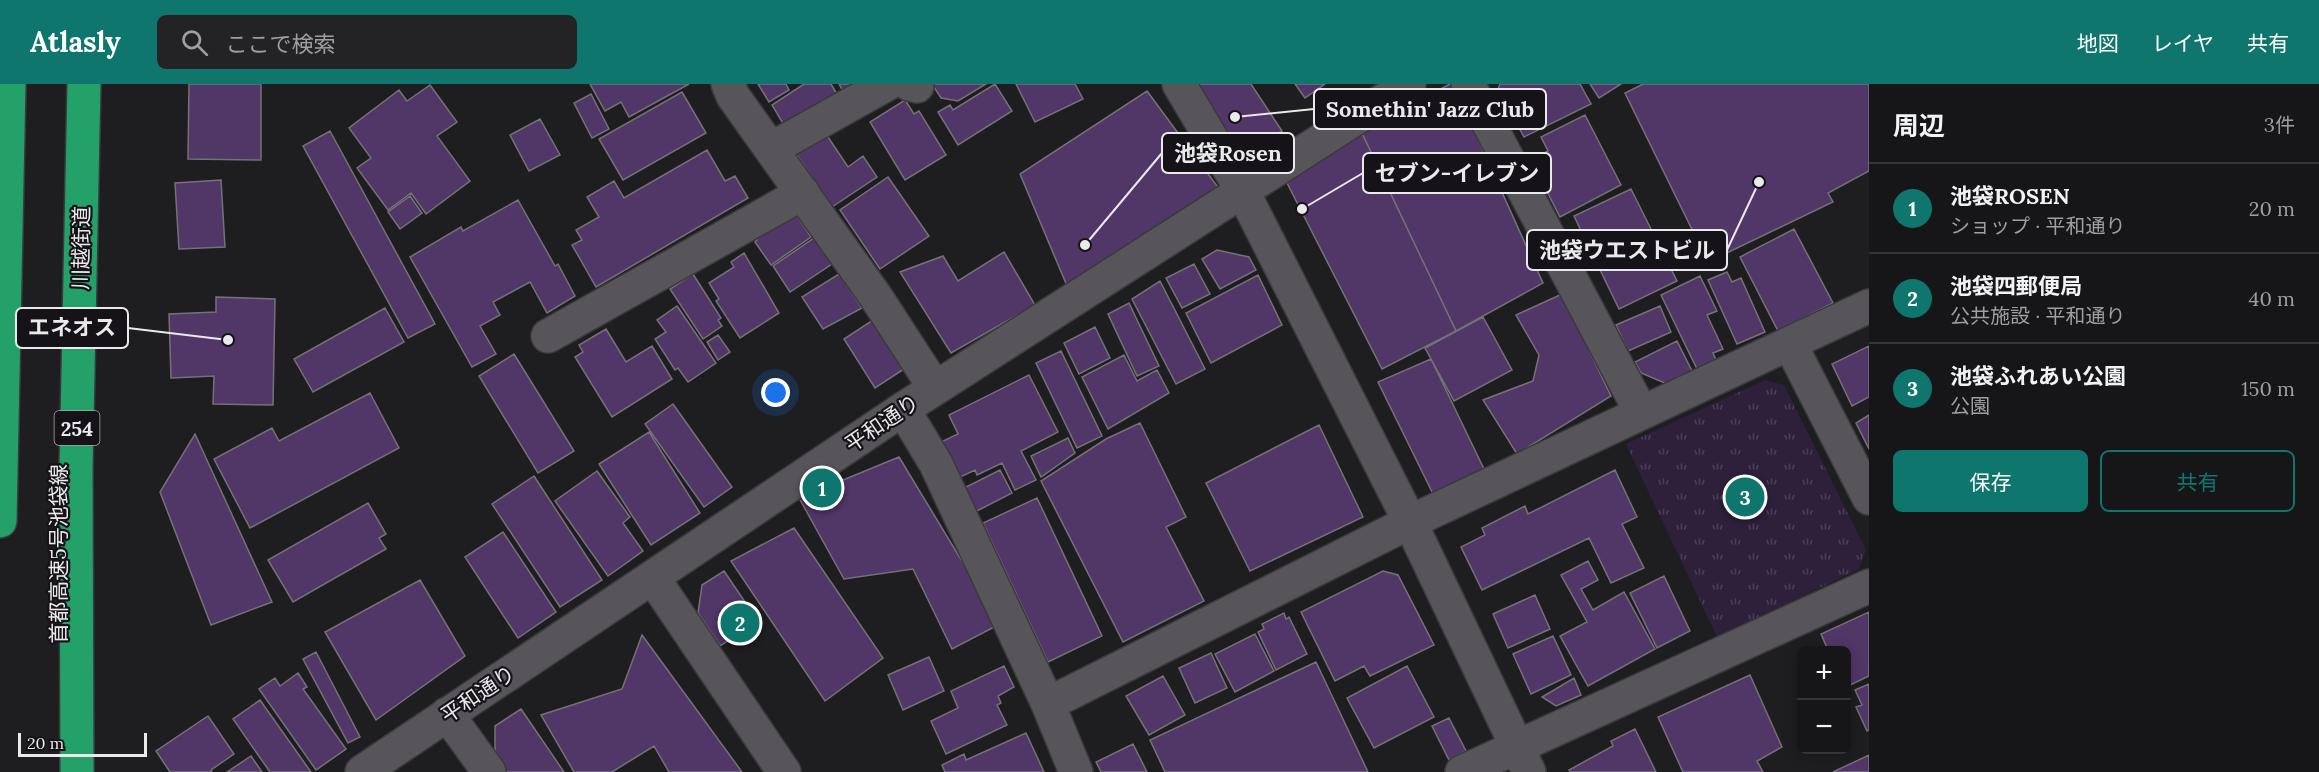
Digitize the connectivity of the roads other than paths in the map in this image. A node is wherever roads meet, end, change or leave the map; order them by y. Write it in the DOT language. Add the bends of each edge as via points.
graph roads {
  1 [pos="9,84"];
  2 [pos="62,84"];
  3 [pos="84,84"];
  4 [pos="728,84"];
  5 [pos="1179,84"];
  6 [pos="1408,84"];
  7 [pos="1468,84"];
  8 [pos="904,85"];
  9 [pos="771,149"];
  10 [pos="1242,190"];
  11 [pos="803,193"];
  12 [pos="1869,306"];
  13 [pos="548,336"];
  14 [pos="1790,344"];
  15 [pos="935,388"];
  16 [pos="903,409"];
  17 [pos="1641,412"];
  18 [pos="1869,498"];
  19 [pos="0,521"];
  20 [pos="1410,522"];
  21 [pos="653,578"];
  22 [pos="1869,586"];
  23 [pos="1048,704"];
  24 [pos="447,714"];
  25 [pos="1523,759"];
  26 [pos="56,772"];
  27 [pos="77,772"];
  28 [pos="362,772"];
  29 [pos="489,772"];
  30 [pos="784,772"];
  31 [pos="1076,772"];
  32 [pos="1462,772"];
  1 -- 19 [label="highway"];
  2 -- 26 [label="highway, 首都高速5号池袋線"];
  3 -- 27 [label="highway, 川越街道 / 254" via="76,469"];
  4 -- 9 [label="street"];
  5 -- 10 [label="street"];
  6 -- 10 [label="street, 平和通り"];
  7 -- 17 [label="street"];
  8 -- 9 [label="street"];
  9 -- 11 [label="street"];
  10 -- 15 [label="street, 平和通り"];
  10 -- 20 [label="street"];
  11 -- 13 [label="street"];
  11 -- 15 [label="street"];
  12 -- 14 [label="street"];
  14 -- 17 [label="street"];
  14 -- 18 [label="street"];
  15 -- 16 [label="street, 平和通り"];
  16 -- 21 [label="street, 平和通り"];
  16 -- 23 [label="street" via="936,464"];
  17 -- 20 [label="street"];
  20 -- 23 [label="street"];
  20 -- 25 [label="street"];
  21 -- 24 [label="street, 平和通り"];
  21 -- 30 [label="street"];
  22 -- 25 [label="street"];
  23 -- 31 [label="street"];
  24 -- 28 [label="street, 平和通り"];
  24 -- 29 [label="street"];
  25 -- 32 [label="street"];
}
